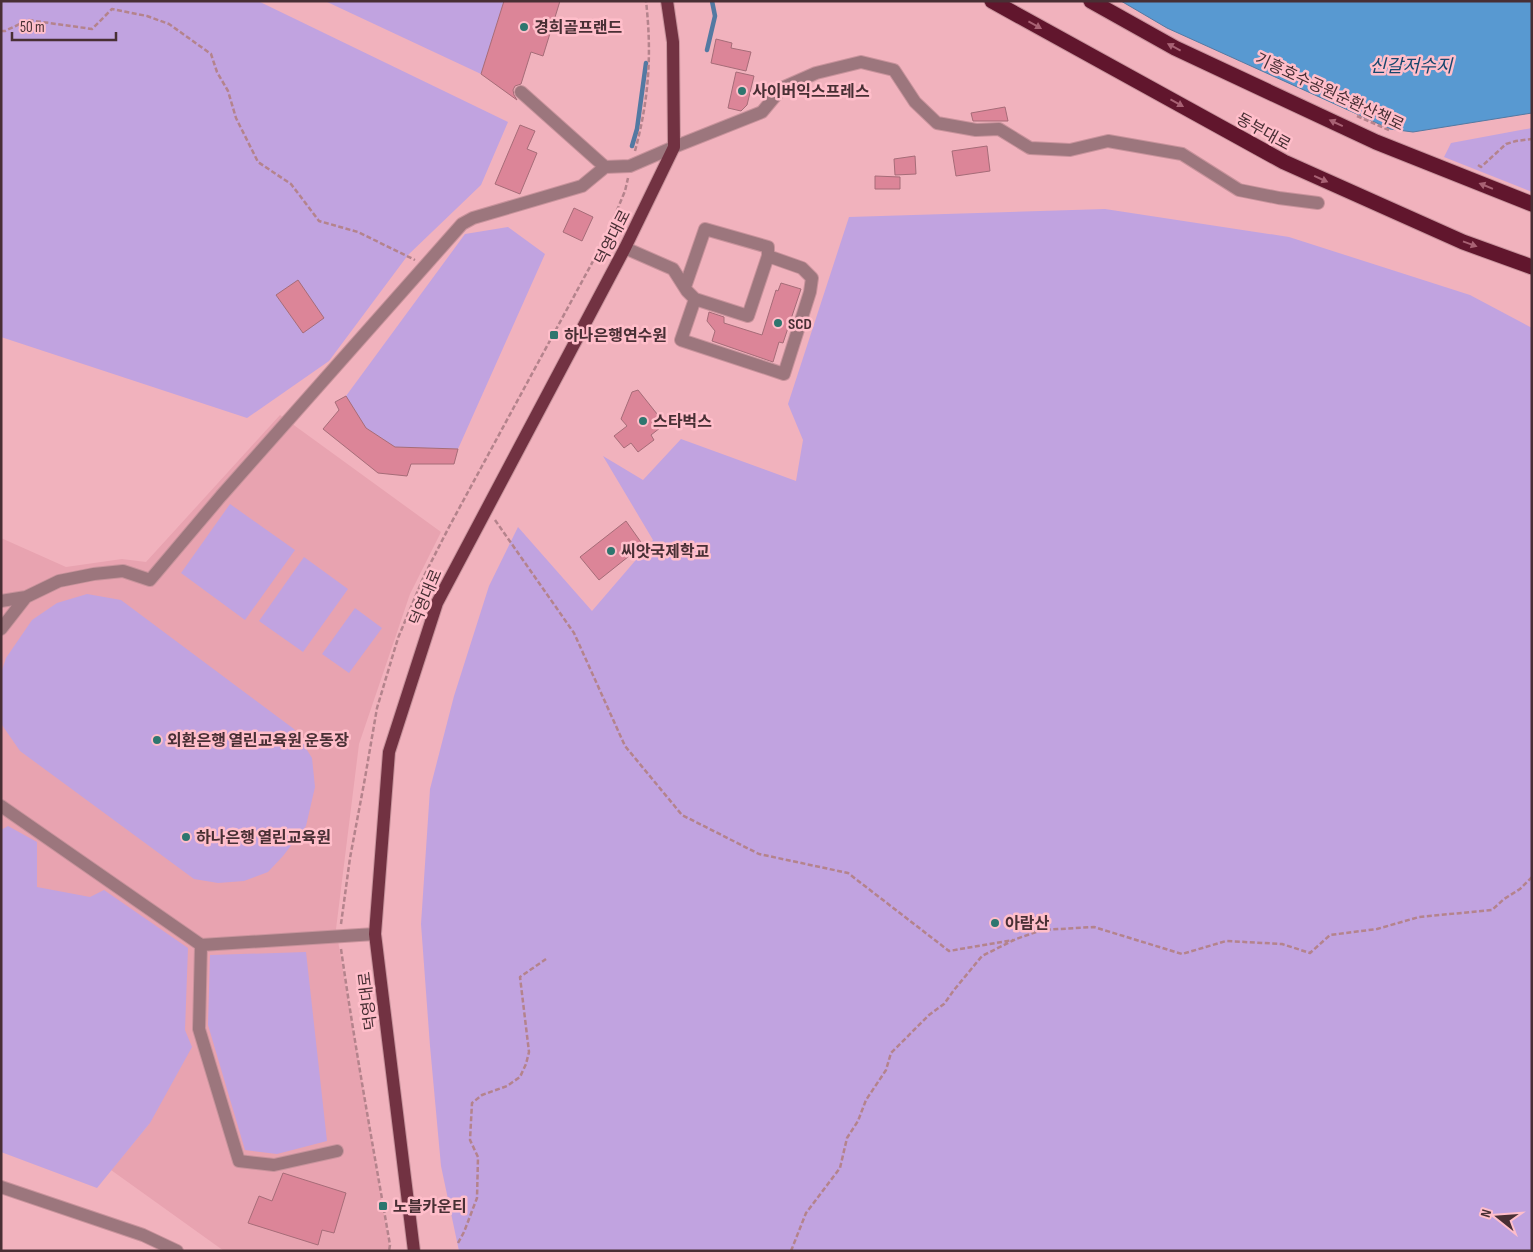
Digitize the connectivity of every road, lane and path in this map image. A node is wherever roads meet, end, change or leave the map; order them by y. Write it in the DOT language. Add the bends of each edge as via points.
graph roads {
  1 [pos="646,1"];
  2 [pos="667,1"];
  3 [pos="992,1"];
  4 [pos="1091,1"];
  5 [pos="1,31"];
  6 [pos="521,92"];
  7 [pos="1349,112"];
  8 [pos="1394,133"];
  9 [pos="1532,139"];
  10 [pos="674,147"];
  11 [pos="1472,163"];
  12 [pos="605,166"];
  13 [pos="630,166"];
  14 [pos="1318,203"];
  15 [pos="1532,204"];
  16 [pos="625,248"];
  17 [pos="768,256"];
  18 [pos="426,265"];
  19 [pos="1532,267"];
  20 [pos="685,287"];
  21 [pos="695,299"];
  22 [pos="487,508"];
  23 [pos="26,597"];
  24 [pos="1,601"];
  25 [pos="1,629"];
  26 [pos="1,806"];
  27 [pos="1532,877"];
  28 [pos="375,934"];
  29 [pos="340,936"];
  30 [pos="1016,939"];
  31 [pos="201,945"];
  32 [pos="546,959"];
  33 [pos="337,1150"];
  34 [pos="1,1186"];
  35 [pos="458,1243"];
  36 [pos="413,1250"];
  37 [pos="177,1251"];
  38 [pos="389,1251"];
  39 [pos="791,1251"];
  1 -- 13 [label="path" via="650,34 649,79 642,123"];
  2 -- 10 [label="main road, 덕영대로" via="673,42"];
  3 -- 19 [label="highway, 동부대로, one-way" via="1284,162 1463,242"];
  15 -- 4 [label="highway, one-way" via="1376,142 1175,48"];
  5 -- 18 [label="path" via="28,20 92,29 112,8 169,24 211,54 236,118 258,162 291,184 320,221 358,232"];
  6 -- 12 [label="street"];
  7 -- 8 [label="path, 기흥호수공원순환산책로"];
  9 -- 11 [label="path" via="1506,144 1481,167"];
  10 -- 13 [label="street"];
  10 -- 14 [label="street" via="762,112 782,88 816,73 861,62 894,70 915,102 936,123 976,130 999,129 1030,148 1070,150 1108,141 1182,154 1239,190"];
  10 -- 16 [label="main road, 덕영대로"];
  12 -- 13 [label="street"];
  12 -- 18 [label="street" via="582,186 467,221"];
  13 -- 29 [label="path" via="625,192 605,239 449,527 398,638 377,708 350,858"];
  16 -- 20 [label="street" via="672,269"];
  16 -- 22 [label="main road, 덕영대로"];
  17 -- 20 [label="street" via="768,247 705,229"];
  17 -- 21 [label="street" via="748,316"];
  17 -- 21 [label="street" via="802,268 812,278 784,374 681,340"];
  18 -- 23 [label="street" via="150,580 123,571 94,574 59,581"];
  20 -- 21 [label="street"];
  22 -- 28 [label="main road, 덕영대로" via="437,604 389,752"];
  22 -- 30 [label="path" via="574,633 625,746 682,816 759,854 848,874 949,951"];
  23 -- 24 [label="street"];
  23 -- 25 [label="street"];
  26 -- 31 [label="street"];
  27 -- 30 [label="path" via="1492,910 1419,917 1377,929 1330,935 1310,953 1282,944 1226,941 1182,954 1094,927 1042,930"];
  28 -- 29 [label="street"];
  28 -- 36 [label="main road, 덕영대로"];
  29 -- 31 [label="street"];
  29 -- 38 [label="path"];
  30 -- 39 [label="path" via="982,956 944,1004 891,1052 886,1070 847,1138 840,1168 806,1213"];
  31 -- 33 [label="street" via="199,1029 239,1161 274,1165"];
  32 -- 35 [label="path" via="520,977 529,1052 520,1077 507,1086 482,1095 472,1104 470,1140 478,1157 477,1198"];
  34 -- 37 [label="street" via="143,1235"];
}
